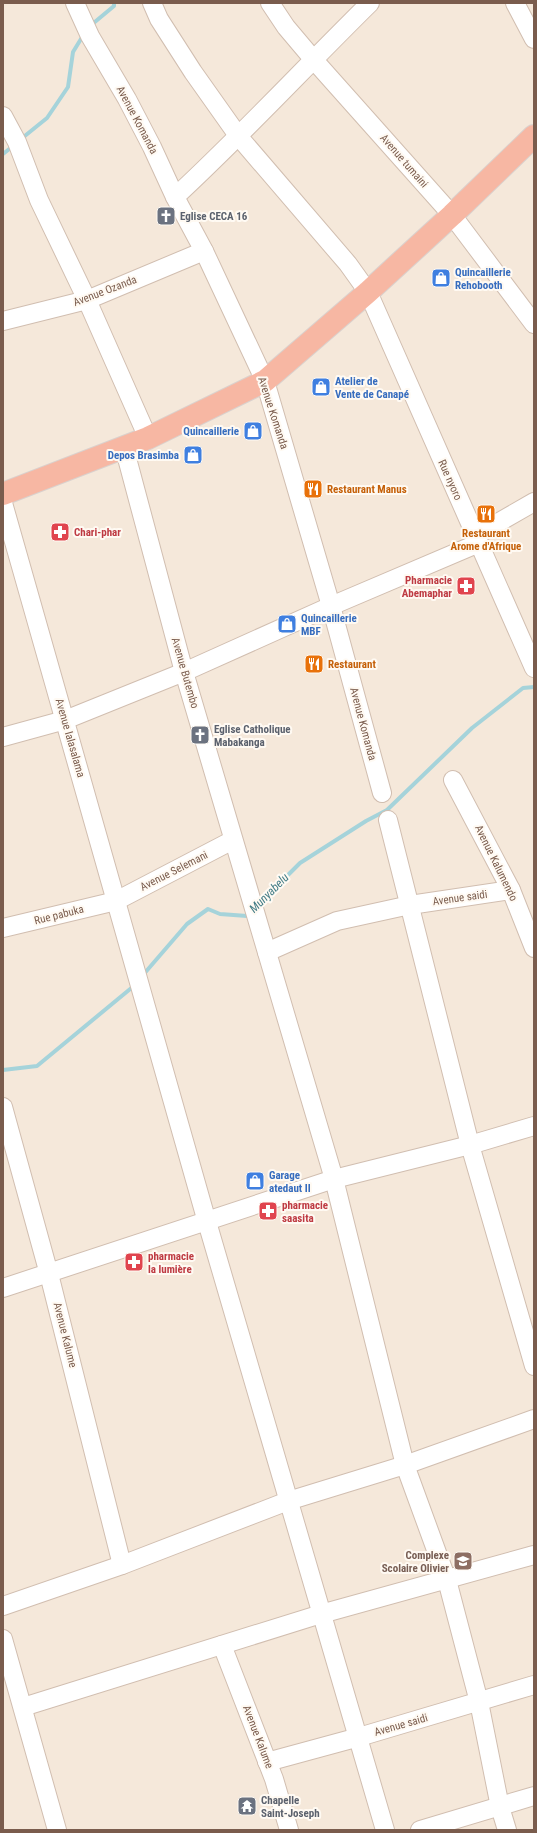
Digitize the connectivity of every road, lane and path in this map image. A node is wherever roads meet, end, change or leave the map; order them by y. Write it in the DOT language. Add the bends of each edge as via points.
graph roads {
  1 [pos="75,3"];
  2 [pos="152,3"];
  3 [pos="270,3"];
  4 [pos="370,3"];
  5 [pos="515,3"];
  6 [pos="534,39"];
  7 [pos="313,59"];
  8 [pos="3,116"];
  9 [pos="534,136"];
  10 [pos="239,137"];
  11 [pos="175,197"];
  12 [pos="452,215"];
  13 [pos="204,251"];
  14 [pos="368,292"];
  15 [pos="87,300"];
  16 [pos="3,321"];
  17 [pos="534,324"];
  18 [pos="265,381"];
  19 [pos="148,438"];
  20 [pos="124,447"];
  21 [pos="3,494"];
  22 [pos="534,502"];
  23 [pos="3,503"];
  24 [pos="477,539"];
  25 [pos="331,606"];
  26 [pos="534,668"];
  27 [pos="184,672"];
  28 [pos="65,720"];
  29 [pos="3,737"];
  30 [pos="453,780"];
  31 [pos="382,793"];
  32 [pos="388,820"];
  33 [pos="233,840"];
  34 [pos="510,890"];
  35 [pos="116,901"];
  36 [pos="410,904"];
  37 [pos="3,928"];
  38 [pos="534,948"];
  39 [pos="267,952"];
  40 [pos="3,1107"];
  41 [pos="534,1126"];
  42 [pos="470,1145"];
  43 [pos="334,1179"];
  44 [pos="207,1222"];
  45 [pos="49,1274"];
  46 [pos="3,1288"];
  47 [pos="534,1366"];
  48 [pos="534,1419"];
  49 [pos="405,1465"];
  50 [pos="288,1501"];
  51 [pos="534,1555"];
  52 [pos="122,1565"];
  53 [pos="447,1580"];
  54 [pos="3,1606"];
  55 [pos="321,1614"];
  56 [pos="3,1640"];
  57 [pos="222,1645"];
  58 [pos="534,1685"];
  59 [pos="479,1702"];
  60 [pos="23,1707"];
  61 [pos="359,1737"];
  62 [pos="267,1762"];
  63 [pos="534,1796"];
  64 [pos="500,1807"];
  65 [pos="57,1830"];
  66 [pos="289,1830"];
  67 [pos="385,1830"];
  68 [pos="420,1830"];
  69 [pos="507,1830"];
  1 -- 11 [label="street, Avenue Komanda" via="88,31 130,103"];
  2 -- 10 [label="street, Rue nyoro" via="159,19 193,72"];
  3 -- 7 [label="street, Avenue tumaini"];
  4 -- 7 [label="street"];
  5 -- 6 [label="street"];
  7 -- 10 [label="street"];
  7 -- 12 [label="street, Avenue tumaini"];
  8 -- 15 [label="street" via="17,142 39,200"];
  9 -- 12 [label="highway"];
  10 -- 11 [label="street"];
  10 -- 14 [label="street, Rue nyoro" via="348,264"];
  11 -- 13 [label="street, Avenue Komanda"];
  12 -- 14 [label="highway"];
  12 -- 17 [label="street, Avenue tumaini"];
  13 -- 15 [label="street, Avenue Ozanda"];
  13 -- 18 [label="street, Avenue Komanda"];
  14 -- 18 [label="highway"];
  14 -- 24 [label="street, Rue nyoro"];
  15 -- 16 [label="street, Avenue Ozanda"];
  15 -- 19 [label="street"];
  18 -- 19 [label="highway"];
  18 -- 25 [label="street, Avenue Komanda"];
  19 -- 20 [label="highway"];
  20 -- 21 [label="highway"];
  20 -- 27 [label="street, Avenue Butembo"];
  22 -- 24 [label="street"];
  23 -- 28 [label="street, Avenue lalasalama"];
  24 -- 25 [label="street"];
  24 -- 26 [label="street, Rue nyoro"];
  25 -- 27 [label="street"];
  25 -- 31 [label="street, Avenue Komanda"];
  27 -- 28 [label="street"];
  27 -- 33 [label="street, Avenue Butembo"];
  28 -- 29 [label="street"];
  28 -- 35 [label="street, Avenue lalasalama"];
  30 -- 34 [label="street, Avenue Kalumendo"];
  32 -- 36 [label="street"];
  33 -- 35 [label="street, Avenue Selemani"];
  33 -- 39 [label="street, Avenue Butembo"];
  34 -- 36 [label="street, Avenue saidi"];
  34 -- 38 [label="street, Avenue Kalumendo"];
  35 -- 37 [label="street, Rue pabuka"];
  35 -- 44 [label="street, Avenue lalasalama"];
  36 -- 39 [label="street, Avenue saidi" via="337,921"];
  36 -- 42 [label="street"];
  39 -- 43 [label="street, Avenue Butembo"];
  40 -- 45 [label="street, Avenue Kalume"];
  41 -- 42 [label="street"];
  42 -- 43 [label="street"];
  42 -- 47 [label="street"];
  43 -- 44 [label="street"];
  43 -- 49 [label="street, Avenue Butembo"];
  44 -- 45 [label="street"];
  44 -- 50 [label="street, Avenue lalasalama"];
  45 -- 46 [label="street"];
  45 -- 52 [label="street, Avenue Kalume"];
  48 -- 49 [label="street"];
  49 -- 50 [label="street"];
  49 -- 53 [label="street, Avenue Butembo"];
  50 -- 52 [label="street"];
  50 -- 55 [label="street, Avenue lalasalama"];
  51 -- 53 [label="street"];
  52 -- 54 [label="street"];
  53 -- 55 [label="street"];
  53 -- 59 [label="street, Avenue Butembo"];
  55 -- 57 [label="street"];
  55 -- 61 [label="street, Avenue lalasalama"];
  56 -- 60 [label="street"];
  57 -- 60 [label="street"];
  57 -- 62 [label="street, Avenue Kalume"];
  58 -- 59 [label="street, Avenue saidi"];
  59 -- 61 [label="street, Avenue saidi"];
  59 -- 64 [label="street, Avenue Butembo"];
  60 -- 65 [label="street"];
  61 -- 62 [label="street, Avenue saidi"];
  61 -- 67 [label="street, Avenue lalasalama"];
  62 -- 66 [label="street, Avenue Kalume"];
  63 -- 64 [label="street"];
  64 -- 68 [label="street"];
  64 -- 69 [label="street, Avenue Butembo"];
}
